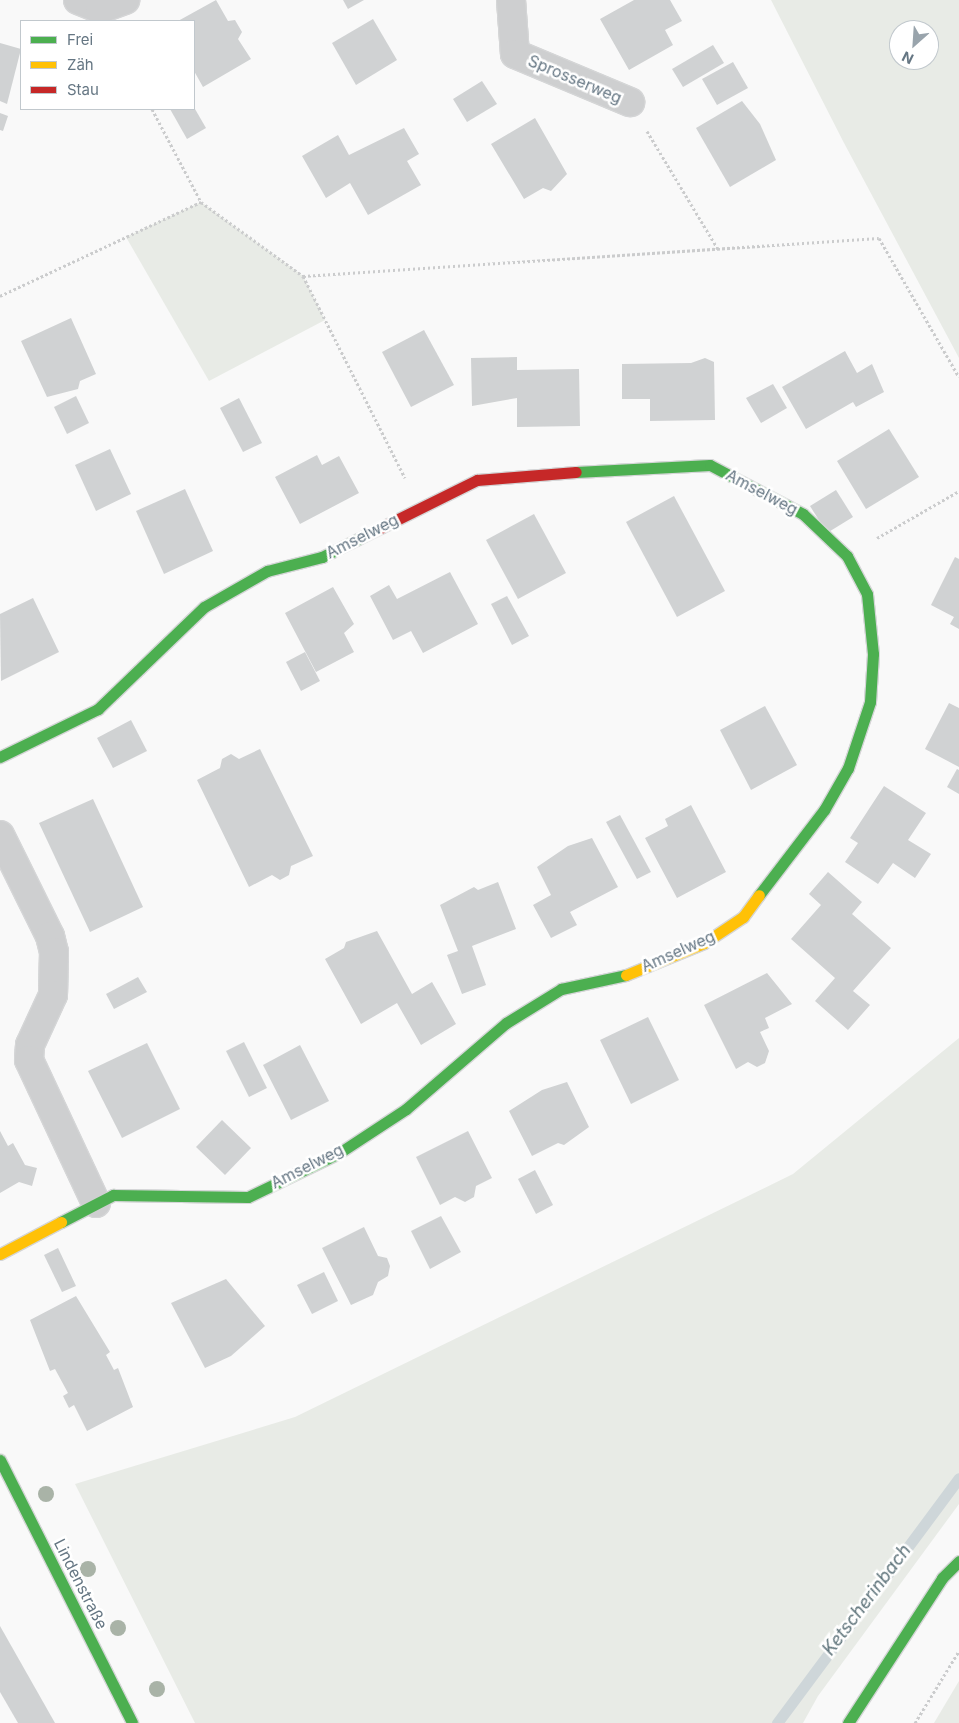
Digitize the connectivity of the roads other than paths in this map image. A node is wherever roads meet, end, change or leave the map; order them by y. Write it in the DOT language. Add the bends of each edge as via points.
graph roads {
  1 [pos="78,0"];
  2 [pos="125,0"];
  3 [pos="511,0"];
  4 [pos="630,102"];
  5 [pos="0,757"];
  6 [pos="0,835"];
  7 [pos="96,1203"];
  8 [pos="0,1254"];
  9 [pos="0,1460"];
  10 [pos="959,1561"];
  11 [pos="132,1723"];
  12 [pos="848,1723"];
  1 -- 2 [label="street" via="100,9"];
  3 -- 4 [label="street, Sprosserweg" via="515,54"];
  5 -- 7 [label="street, Amselweg" via="98,709 204,607 267,571 322,557 477,480 666,464 710,465 803,514 847,556 867,594 873,654 870,702 848,768 824,810 743,916 704,943 626,975 562,989 506,1023 406,1109 339,1153 248,1197 113,1194"];
  6 -- 7 [label="street" via="50,936 54,952 53,995 30,1045 29,1060"];
  7 -- 8 [label="street, Amselweg"];
  9 -- 11 [label="street, Lindenstraße"];
  10 -- 12 [label="street" via="942,1578"];
}
